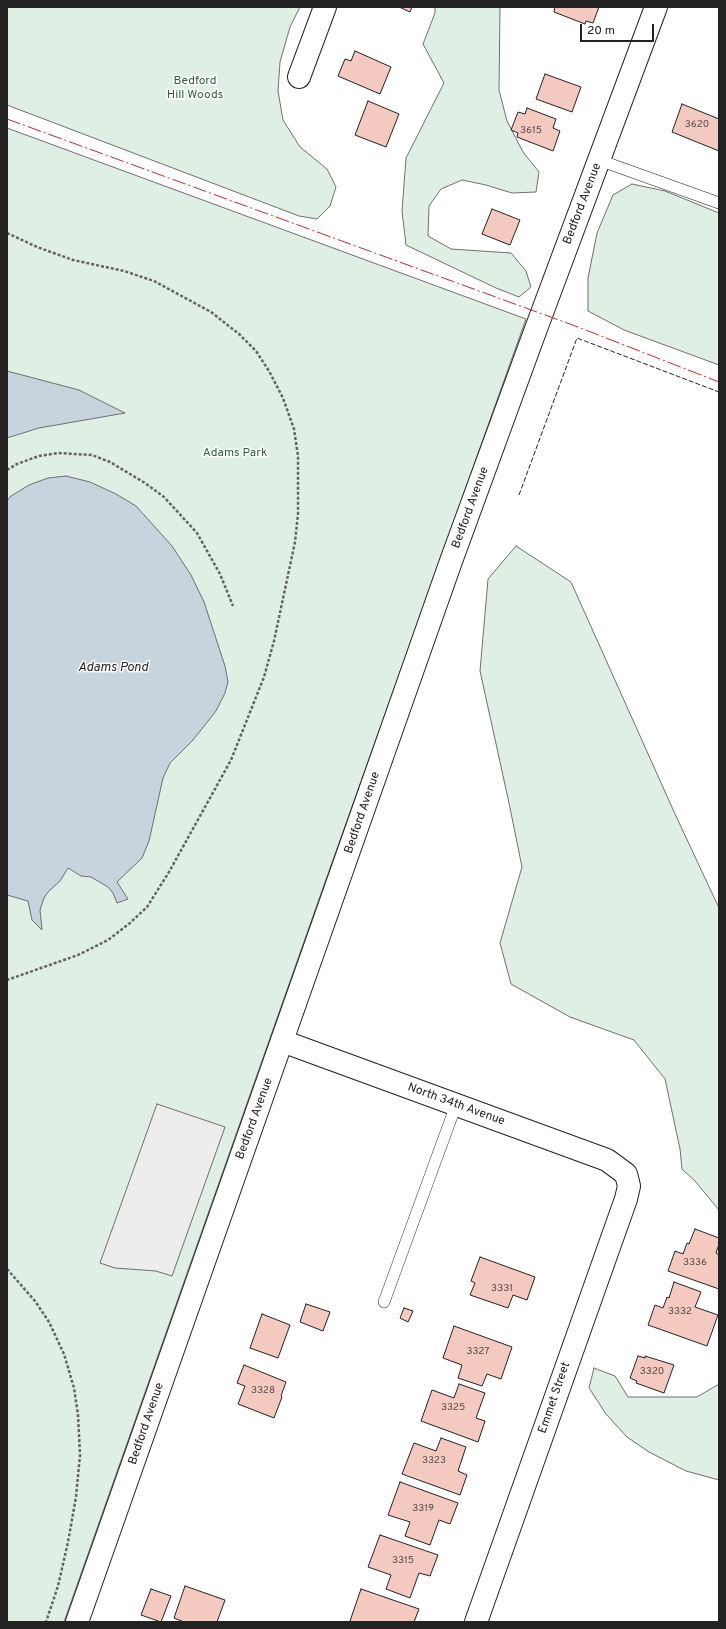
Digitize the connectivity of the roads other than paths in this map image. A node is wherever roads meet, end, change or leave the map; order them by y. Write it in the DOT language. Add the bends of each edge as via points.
graph roads {
  1 [pos="325,7"];
  2 [pos="656,7"];
  3 [pos="299,77"];
  4 [pos="599,160"];
  5 [pos="719,203"];
  6 [pos="282,1042"];
  7 [pos="456,1105"];
  8 [pos="626,1174"];
  9 [pos="384,1302"];
  10 [pos="77,1622"];
  11 [pos="476,1622"];
  1 -- 3 [label="street"];
  2 -- 4 [label="street, Bedford Avenue"];
  4 -- 5 [label="lane"];
  4 -- 6 [label="street, Bedford Avenue" via="450,564"];
  6 -- 7 [label="street, North 34th Avenue"];
  6 -- 10 [label="street, Bedford Avenue"];
  7 -- 8 [label="street, North 34th Avenue" via="608,1160"];
  7 -- 9 [label="lane"];
  8 -- 11 [label="street, Emmet Street" via="629,1186 626,1199"];
}
